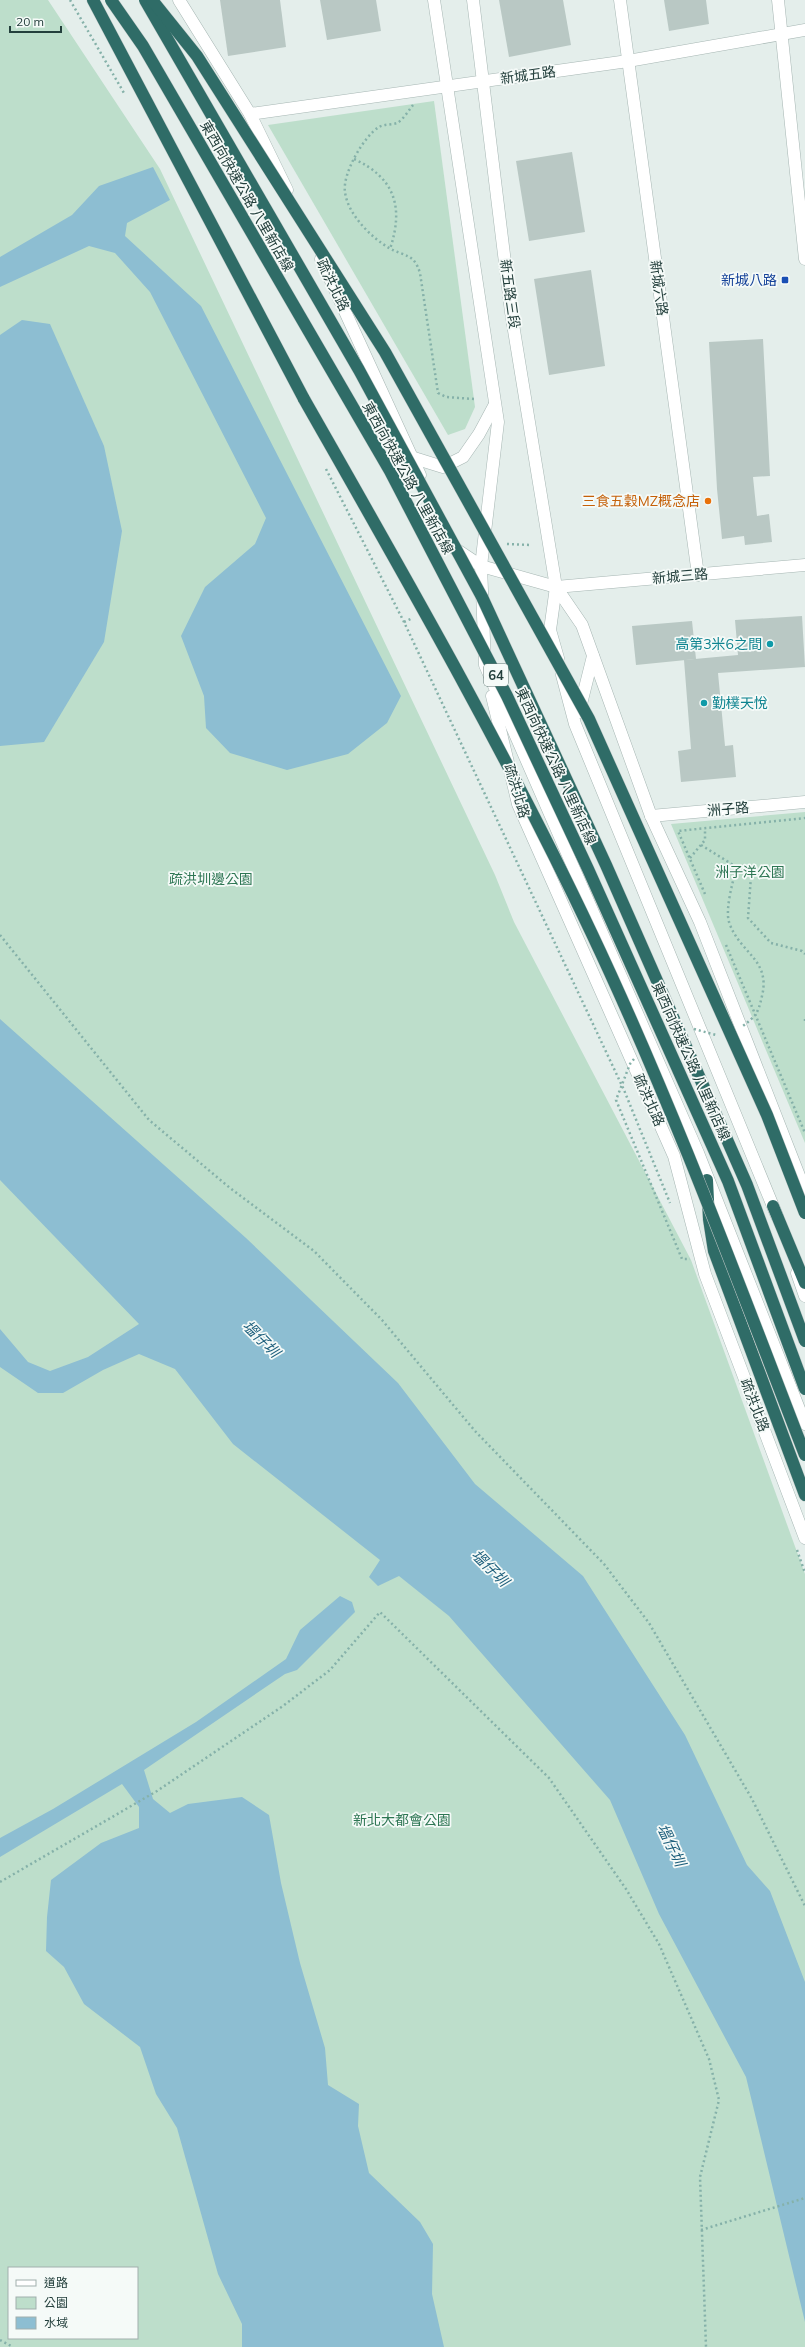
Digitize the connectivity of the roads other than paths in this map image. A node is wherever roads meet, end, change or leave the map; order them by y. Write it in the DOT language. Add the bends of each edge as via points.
graph roads {
  1 [pos="93,0"];
  2 [pos="111,0"];
  3 [pos="145,0"];
  4 [pos="152,0"];
  5 [pos="179,0"];
  6 [pos="434,0"];
  7 [pos="473,0"];
  8 [pos="620,0"];
  9 [pos="778,0"];
  10 [pos="805,30"];
  11 [pos="783,32"];
  12 [pos="628,61"];
  13 [pos="483,81"];
  14 [pos="447,85"];
  15 [pos="250,114"];
  16 [pos="805,259"];
  17 [pos="494,406"];
  18 [pos="414,458"];
  19 [pos="805,565"];
  20 [pos="481,566"];
  21 [pos="698,575"];
  22 [pos="556,587"];
  23 [pos="593,656"];
  24 [pos="485,666"];
  25 [pos="575,724"];
  26 [pos="805,802"];
  27 [pos="651,816"];
  28 [pos="708,1180"];
  29 [pos="805,1192"];
  30 [pos="773,1206"];
  31 [pos="805,1213"];
  32 [pos="805,1283"];
  33 [pos="805,1296"];
  34 [pos="805,1341"];
  35 [pos="805,1389"];
  36 [pos="805,1424"];
  37 [pos="805,1455"];
  38 [pos="805,1495"];
  39 [pos="800,1540"];
  1 -- 37 [label="highway, bridge" via="304,399 479,710 591,932 693,1163"];
  2 -- 35 [label="highway, 東西向快速公路 八里新店線 / 64, bridge" via="143,46 390,471 507,696 588,868 728,1181"];
  3 -- 34 [label="highway, 東西向快速公路 八里新店線 / 64, bridge" via="359,370 482,597 610,873 747,1185"];
  4 -- 31 [label="highway, bridge" via="197,56 385,352 589,719 767,1115"];
  5 -- 15 [label="street, 疏洪北路"];
  6 -- 14 [label="street"];
  7 -- 13 [label="street, 新五路三段"];
  8 -- 12 [label="street, 新城六路"];
  9 -- 11 [label="street"];
  10 -- 11 [label="street, 新城五路"];
  11 -- 12 [label="street, 新城五路"];
  11 -- 16 [label="street"];
  12 -- 13 [label="street, 新城五路"];
  12 -- 21 [label="street, 新城六路"];
  13 -- 14 [label="street, 新城五路"];
  13 -- 22 [label="street, 新五路三段" via="512,312"];
  14 -- 15 [label="street, 新城五路"];
  14 -- 17 [label="street"];
  15 -- 18 [label="street, 疏洪北路"];
  17 -- 18 [label="street" via="463,457 443,467"];
  17 -- 20 [label="street" via="498,422"];
  18 -- 20 [label="street, 疏洪北路" via="448,544"];
  19 -- 21 [label="street, 新城三路"];
  20 -- 22 [label="street, 疏洪北路"];
  20 -- 24 [label="street, 疏洪北路"];
  21 -- 22 [label="street, 新城三路"];
  22 -- 23 [label="street" via="582,625"];
  22 -- 25 [label="street" via="550,630"];
  23 -- 25 [label="street"];
  23 -- 27 [label="street"];
  24 -- 28 [label="street, 疏洪北路"];
  24 -- 39 [label="street, 疏洪北路" via="518,804 674,1156 705,1274"];
  25 -- 30 [label="street"];
  26 -- 27 [label="street, 洲子路"];
  27 -- 29 [label="street" via="700,922"];
  28 -- 36 [label="street, 疏洪北路"];
  28 -- 38 [label="highway" via="709,1219 714,1251"];
  30 -- 32 [label="highway"];
  30 -- 33 [label="street"];
}
